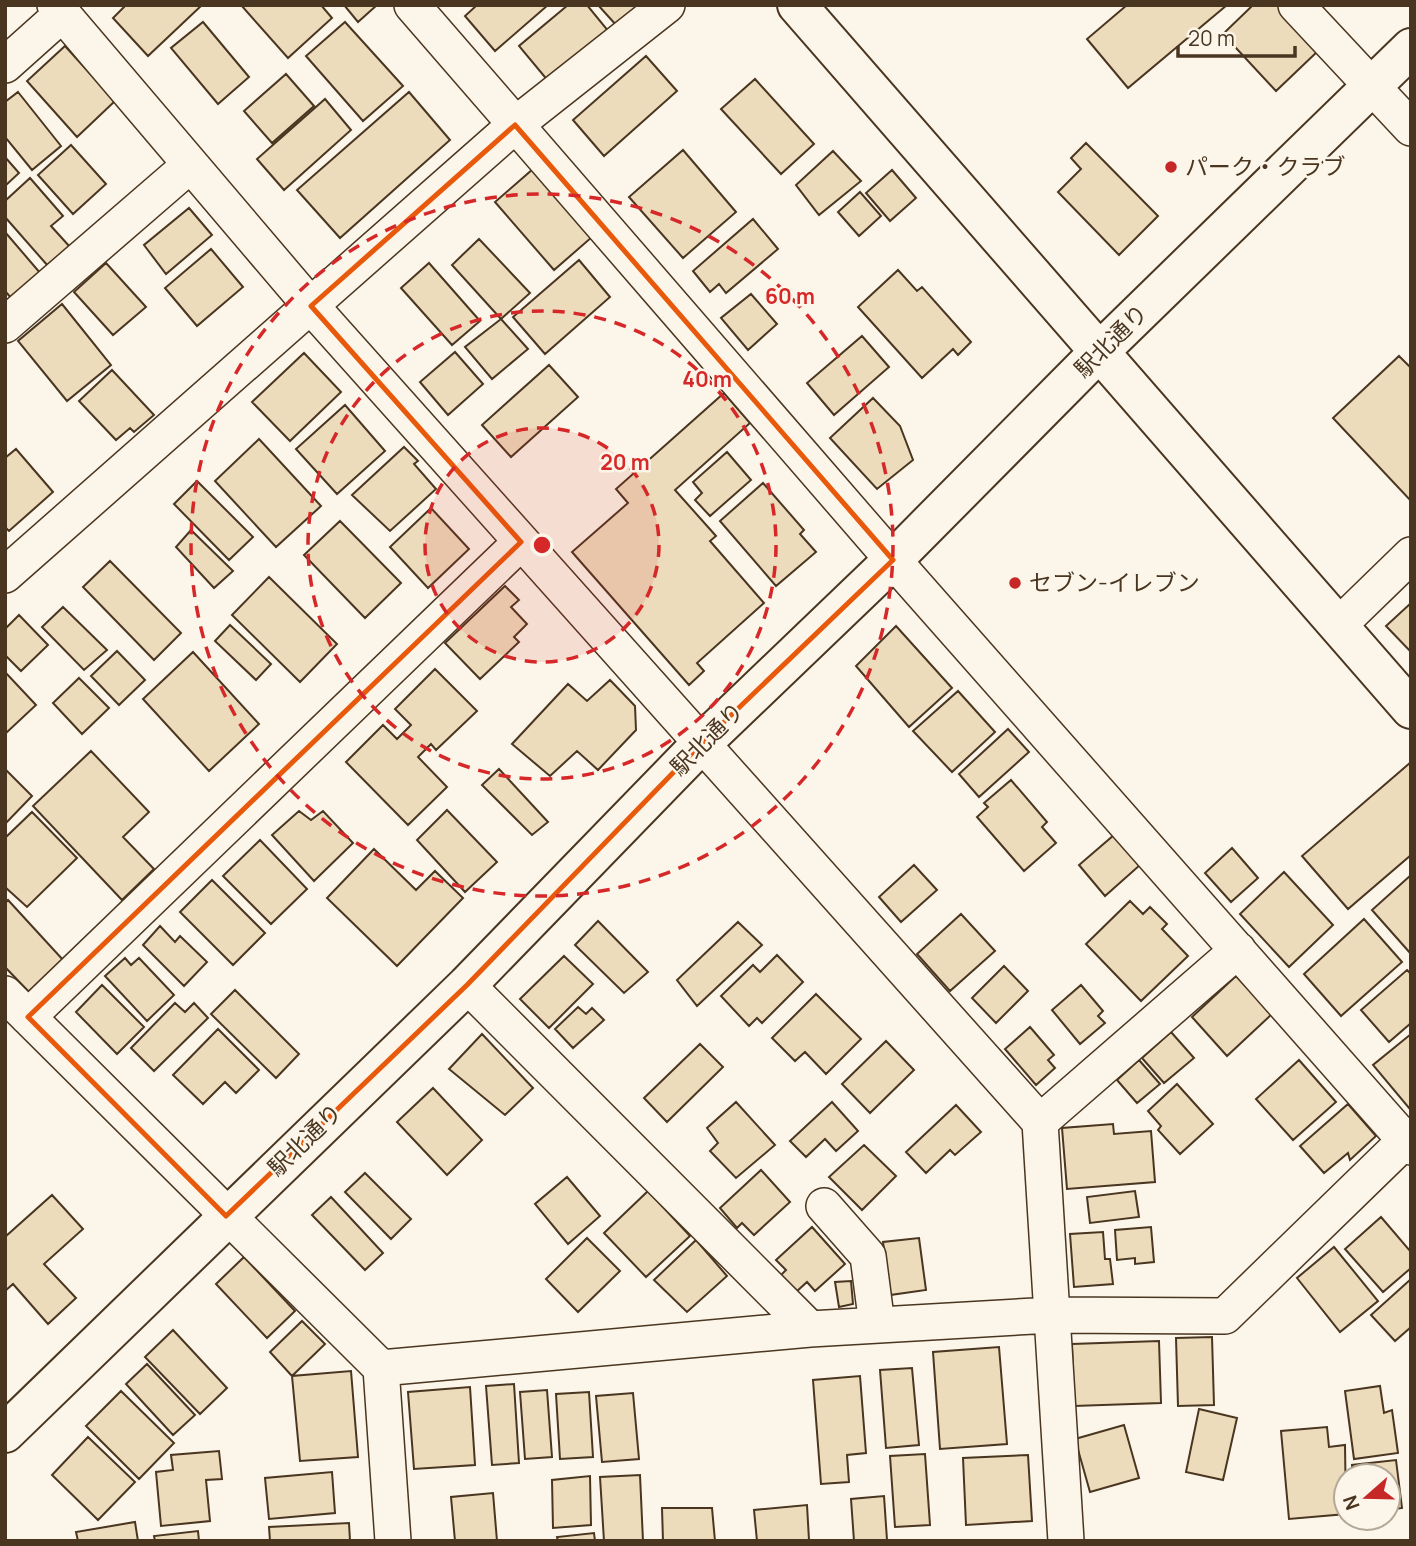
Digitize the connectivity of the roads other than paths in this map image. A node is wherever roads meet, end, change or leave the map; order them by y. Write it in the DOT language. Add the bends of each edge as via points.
graph roads {
  1 [pos="412,5"];
  2 [pos="667,5"];
  3 [pos="796,5"];
  4 [pos="1296,5"];
  5 [pos="59,10"];
  6 [pos="1411,48"];
  7 [pos="5,65"];
  8 [pos="1373,85"];
  9 [pos="515,125"];
  10 [pos="1411,128"];
  11 [pos="190,165"];
  12 [pos="311,306"];
  13 [pos="5,325"];
  14 [pos="1099,352"];
  15 [pos="521,542"];
  16 [pos="1411,555"];
  17 [pos="893,559"];
  18 [pos="5,575"];
  19 [pos="1338,626"];
  20 [pos="1411,709"];
  21 [pos="700,745"];
  22 [pos="1238,950"];
  23 [pos="467,985"];
  24 [pos="17,1005"];
  25 [pos="1040,1122"];
  26 [pos="1409,1141"];
  27 [pos="824,1206"];
  28 [pos="226,1216"];
  29 [pos="1052,1315"];
  30 [pos="877,1325"];
  31 [pos="810,1329"];
  32 [pos="381,1368"];
  33 [pos="5,1433"];
  34 [pos="393,1541"];
  35 [pos="1066,1541"];
  1 -- 9 [label="street"];
  2 -- 9 [label="street"];
  3 -- 14 [label="street"];
  4 -- 8 [label="street"];
  5 -- 7 [label="street"];
  5 -- 11 [label="street"];
  6 -- 8 [label="street, 駅北通り"];
  8 -- 10 [label="street"];
  8 -- 14 [label="street, 駅北通り"];
  9 -- 12 [label="street"];
  9 -- 17 [label="street"];
  11 -- 12 [label="street"];
  11 -- 13 [label="street"];
  12 -- 15 [label="street"];
  12 -- 18 [label="street"];
  14 -- 17 [label="street, 駅北通り"];
  14 -- 19 [label="street"];
  15 -- 21 [label="street"];
  15 -- 24 [label="street"];
  16 -- 19 [label="street"];
  17 -- 21 [label="street, 駅北通り"];
  17 -- 22 [label="street"];
  19 -- 20 [label="street"];
  21 -- 23 [label="street, 駅北通り"];
  21 -- 25 [label="street"];
  22 -- 25 [label="street"];
  22 -- 26 [label="street"];
  23 -- 28 [label="street, 駅北通り"];
  23 -- 31 [label="street"];
  24 -- 28 [label="street"];
  25 -- 29 [label="street"];
  26 -- 29 [label="street" via="1225,1316"];
  27 -- 30 [label="street" via="868,1256"];
  28 -- 32 [label="street"];
  28 -- 33 [label="street, 駅北通り"];
  29 -- 30 [label="street"];
  29 -- 35 [label="street"];
  30 -- 31 [label="street"];
  31 -- 32 [label="street"];
  32 -- 34 [label="street"];
}
